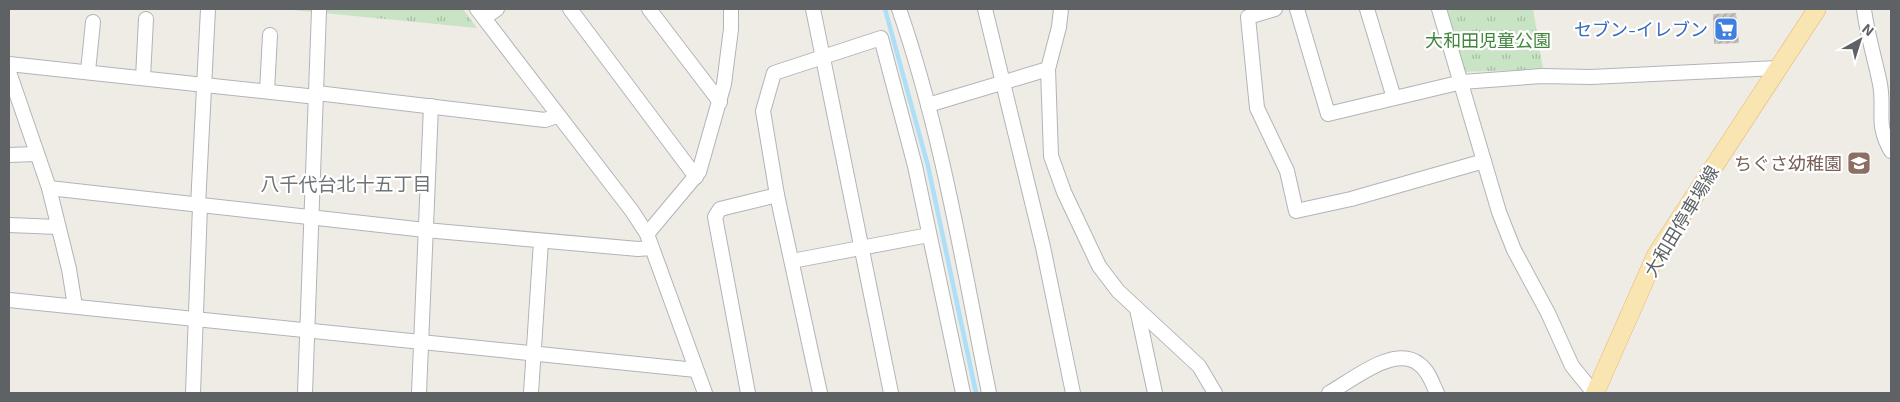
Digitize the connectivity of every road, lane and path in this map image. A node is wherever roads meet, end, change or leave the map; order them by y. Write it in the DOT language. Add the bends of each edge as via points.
graph roads {
  1 [pos="208,9"];
  2 [pos="497,9"];
  3 [pos="570,9"];
  4 [pos="650,9"];
  5 [pos="813,9"];
  6 [pos="899,9"];
  7 [pos="985,9"];
  8 [pos="1061,9"];
  9 [pos="1275,9"];
  10 [pos="1297,9"];
  11 [pos="1367,9"];
  12 [pos="1439,9"];
  13 [pos="1817,9"];
  14 [pos="1864,9"];
  15 [pos="319,10"];
  16 [pos="730,10"];
  17 [pos="480,14"];
  18 [pos="146,19"];
  19 [pos="93,22"];
  20 [pos="270,35"];
  21 [pos="823,57"];
  22 [pos="9,64"];
  23 [pos="1777,68"];
  24 [pos="1048,69"];
  25 [pos="88,71"];
  26 [pos="9,72"];
  27 [pos="144,78"];
  28 [pos="1462,82"];
  29 [pos="1003,84"];
  30 [pos="204,85"];
  31 [pos="267,91"];
  32 [pos="12,95"];
  33 [pos="317,95"];
  34 [pos="1394,98"];
  35 [pos="720,102"];
  36 [pos="928,104"];
  37 [pos="431,106"];
  38 [pos="557,116"];
  39 [pos="1891,151"];
  40 [pos="36,154"];
  41 [pos="9,155"];
  42 [pos="1484,161"];
  43 [pos="696,178"];
  44 [pos="49,188"];
  45 [pos="777,195"];
  46 [pos="199,206"];
  47 [pos="312,218"];
  48 [pos="9,225"];
  49 [pos="58,227"];
  50 [pos="425,230"];
  51 [pos="647,234"];
  52 [pos="929,235"];
  53 [pos="541,241"];
  54 [pos="862,247"];
  55 [pos="652,248"];
  56 [pos="792,261"];
  57 [pos="9,300"];
  58 [pos="75,306"];
  59 [pos="1137,309"];
  60 [pos="196,320"];
  61 [pos="308,330"];
  62 [pos="421,342"];
  63 [pos="533,354"];
  64 [pos="696,370"];
  65 [pos="193,393"];
  66 [pos="305,393"];
  67 [pos="419,393"];
  68 [pos="531,393"];
  69 [pos="705,393"];
  70 [pos="748,393"];
  71 [pos="820,393"];
  72 [pos="891,393"];
  73 [pos="963,393"];
  74 [pos="989,393"];
  75 [pos="1073,393"];
  76 [pos="1155,393"];
  77 [pos="1215,393"];
  78 [pos="1329,393"];
  79 [pos="1437,393"];
  80 [pos="1595,393"];
  1 -- 30 [label="street"];
  2 -- 17 [label="street"];
  3 -- 43 [label="street"];
  4 -- 35 [label="street"];
  5 -- 21 [label="street"];
  6 -- 36 [label="street"];
  7 -- 29 [label="street"];
  8 -- 24 [label="street" via="1060,27"];
  9 -- 42 [label="street" via="1248,17 1257,108 1287,172 1296,211"];
  10 -- 34 [label="street" via="1328,114"];
  11 -- 34 [label="street"];
  12 -- 28 [label="street"];
  13 -- 23 [label="main road, 大和田停車場線"];
  14 -- 39 [label="street" via="1881,87 1880,122"];
  15 -- 33 [label="street"];
  16 -- 35 [label="street" via="728,58"];
  17 -- 38 [label="street"];
  18 -- 27 [label="street"];
  19 -- 25 [label="street"];
  20 -- 31 [label="street"];
  21 -- 45 [label="street" via="774,74 769,83 763,111"];
  21 -- 52 [label="street" via="881,38"];
  21 -- 54 [label="street"];
  22 -- 25 [label="street"];
  23 -- 28 [label="street"];
  23 -- 80 [label="main road, 大和田停車場線" via="1656,255"];
  24 -- 29 [label="street"];
  24 -- 59 [label="street" via="1051,156 1064,192 1099,266"];
  25 -- 27 [label="street"];
  26 -- 32 [label="street"];
  27 -- 30 [label="street"];
  28 -- 34 [label="street"];
  28 -- 42 [label="street"];
  29 -- 36 [label="street"];
  29 -- 75 [label="street" via="1044,247"];
  30 -- 31 [label="street"];
  30 -- 46 [label="street"];
  31 -- 33 [label="street"];
  32 -- 40 [label="street"];
  33 -- 37 [label="street"];
  33 -- 47 [label="street"];
  35 -- 43 [label="street"];
  36 -- 74 [label="street"];
  37 -- 38 [label="street" via="545,120"];
  37 -- 50 [label="street"];
  38 -- 51 [label="street"];
  40 -- 41 [label="street"];
  40 -- 44 [label="street"];
  42 -- 80 [label="street" via="1514,250 1572,366"];
  43 -- 51 [label="street"];
  44 -- 46 [label="street"];
  44 -- 49 [label="street"];
  45 -- 56 [label="street"];
  45 -- 70 [label="street" via="720,209 715,217"];
  46 -- 47 [label="street"];
  46 -- 60 [label="street"];
  47 -- 50 [label="street"];
  47 -- 61 [label="street"];
  48 -- 49 [label="street"];
  49 -- 58 [label="street"];
  50 -- 53 [label="street"];
  50 -- 62 [label="street"];
  51 -- 55 [label="street"];
  52 -- 54 [label="street"];
  52 -- 73 [label="street"];
  53 -- 55 [label="street"];
  53 -- 63 [label="street"];
  54 -- 56 [label="street"];
  54 -- 72 [label="street"];
  55 -- 64 [label="street"];
  56 -- 71 [label="street"];
  57 -- 58 [label="street"];
  58 -- 60 [label="street"];
  59 -- 76 [label="street"];
  59 -- 77 [label="street" via="1199,366"];
  60 -- 61 [label="street"];
  60 -- 65 [label="street"];
  61 -- 62 [label="street"];
  61 -- 66 [label="street"];
  62 -- 63 [label="street"];
  62 -- 67 [label="street"];
  63 -- 64 [label="street"];
  63 -- 68 [label="street"];
  64 -- 69 [label="street"];
  78 -- 79 [label="street" via="1384,360 1400,358 1418,362 1428,373"];
}
